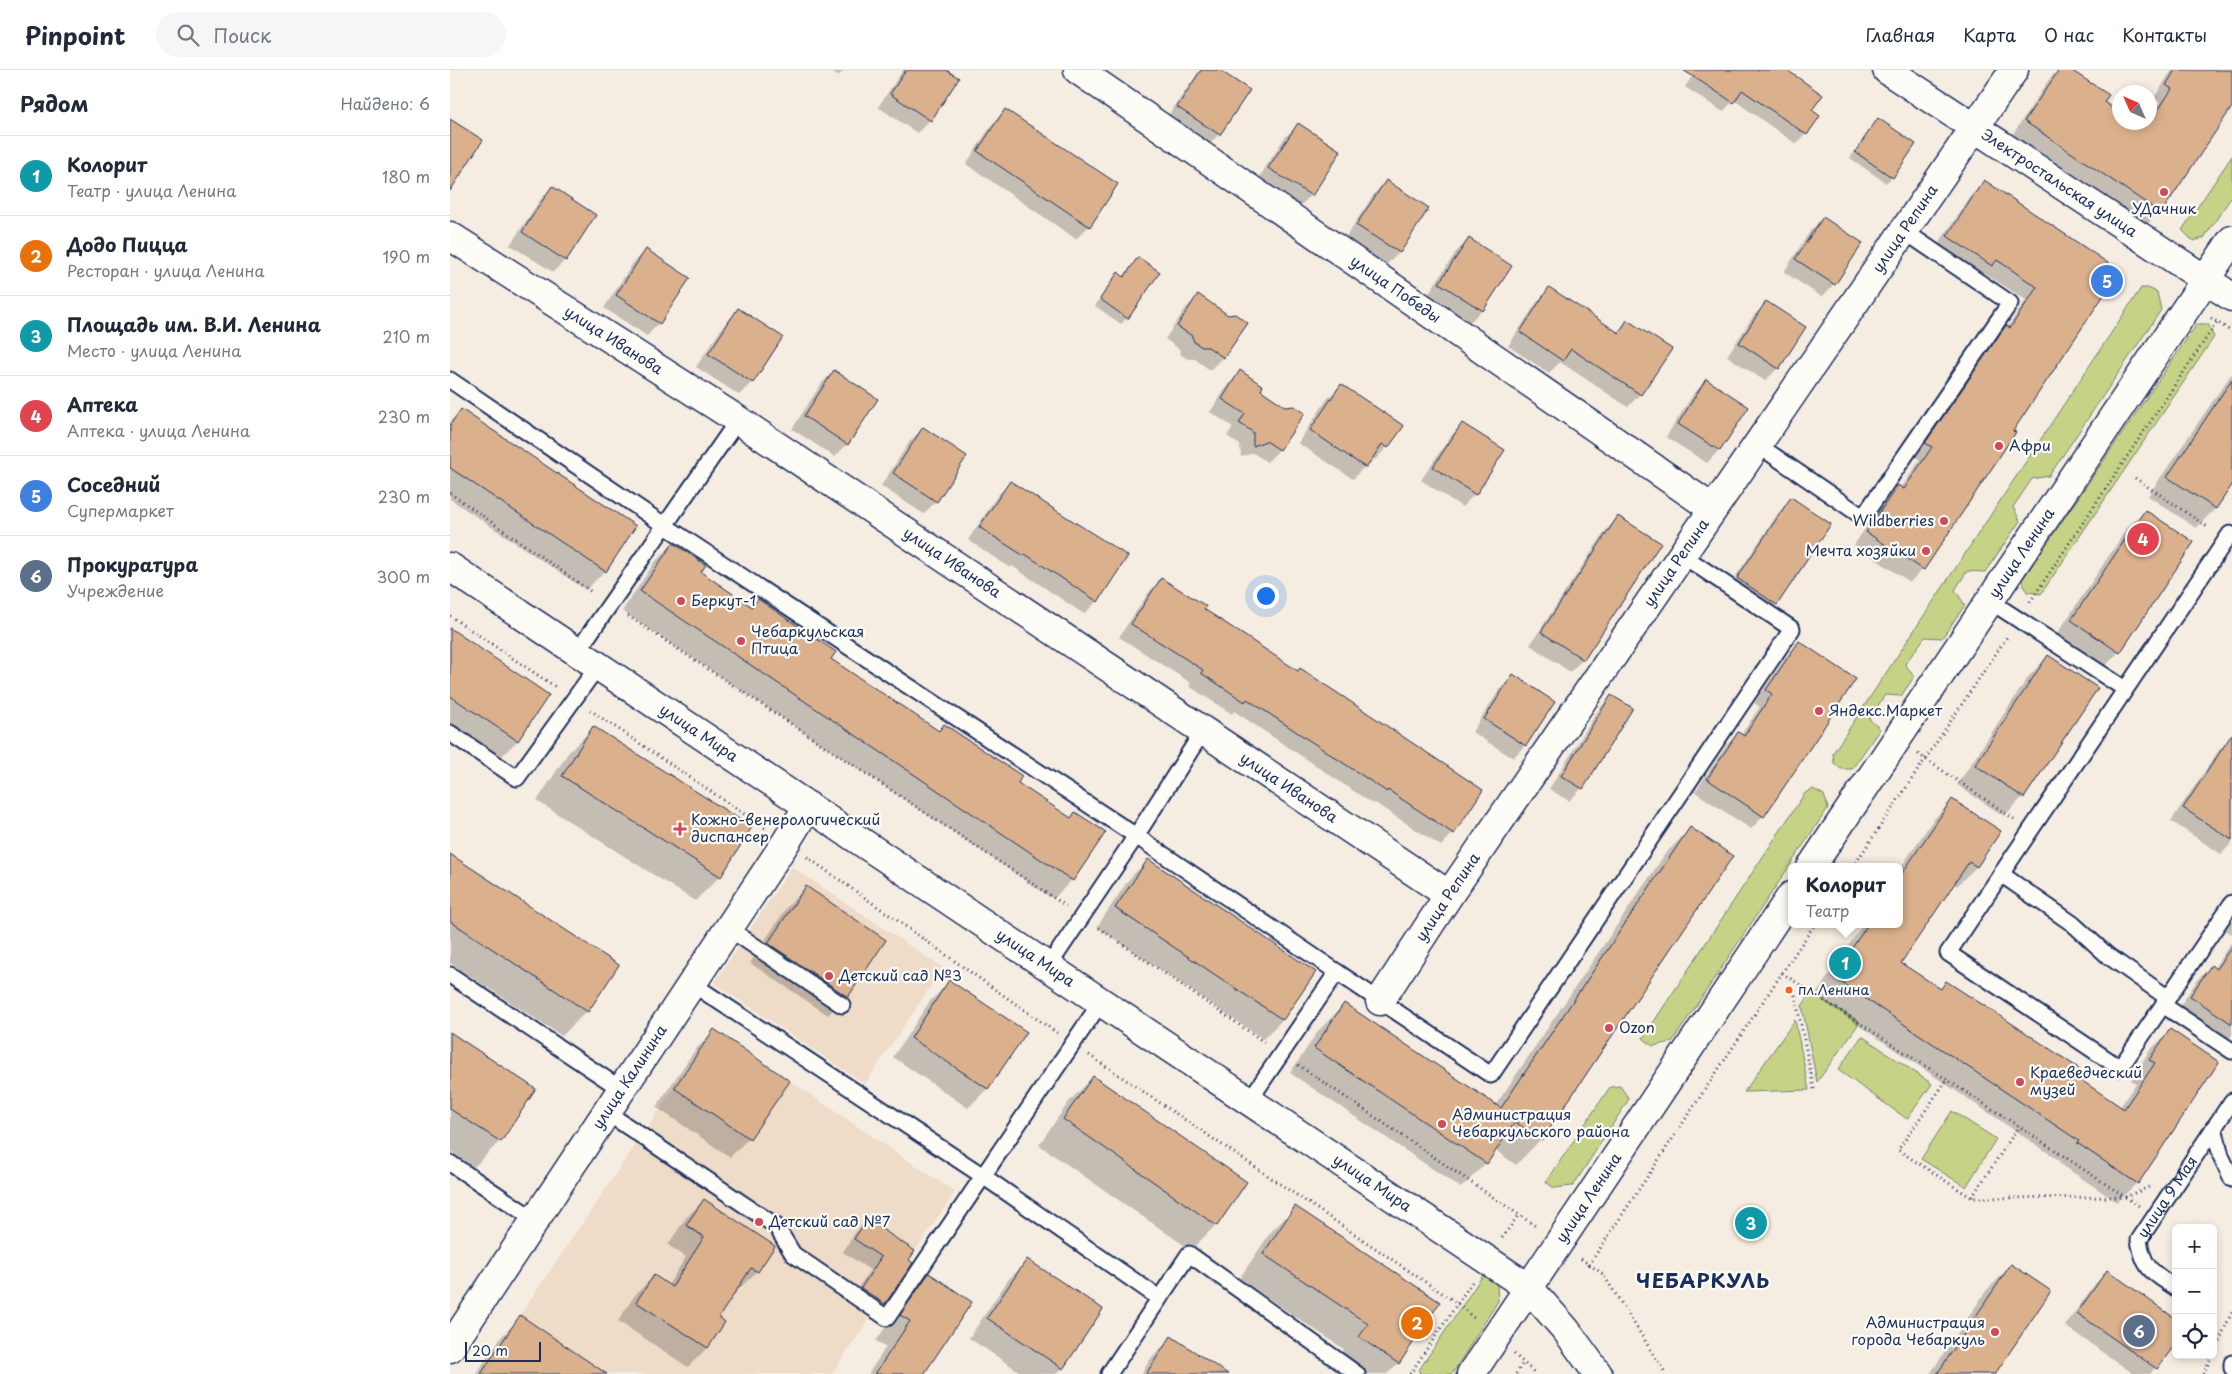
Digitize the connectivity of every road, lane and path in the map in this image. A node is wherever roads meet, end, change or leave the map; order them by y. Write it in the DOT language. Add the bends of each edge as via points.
graph roads {
  1 [pos="1078,70"];
  2 [pos="1887,70"];
  3 [pos="2014,70"];
  4 [pos="1975,128"];
  5 [pos="1904,231"];
  6 [pos="450,236"];
  7 [pos="2232,240"];
  8 [pos="2205,280"];
  9 [pos="2232,297"];
  10 [pos="2210,317"];
  11 [pos="2217,322"];
  12 [pos="2232,332"];
  13 [pos="450,380"];
  14 [pos="738,420"];
  15 [pos="1758,445"];
  16 [pos="2135,478"];
  17 [pos="450,493"];
  18 [pos="1713,509"];
  19 [pos="664,525"];
  20 [pos="2230,535"];
  21 [pos="1682,555"];
  22 [pos="450,567"];
  23 [pos="1990,601"];
  24 [pos="609,604"];
  25 [pos="450,616"];
  26 [pos="2018,620"];
  27 [pos="587,659"];
  28 [pos="2124,689"];
  29 [pos="574,699"];
  30 [pos="1203,731"];
  31 [pos="450,733"];
  32 [pos="1896,740"];
  33 [pos="1925,759"];
  34 [pos="808,806"];
  35 [pos="2031,830"];
  36 [pos="1136,836"];
  37 [pos="786,842"];
  38 [pos="1814,863"];
  39 [pos="1856,863"];
  40 [pos="2002,874"];
  41 [pos="1449,895"];
  42 [pos="1788,900"];
  43 [pos="2232,903"];
  44 [pos="1083,917"];
  45 [pos="728,928"];
  46 [pos="1812,928"];
  47 [pos="1048,967"];
  48 [pos="1337,972"];
  49 [pos="1782,974"];
  50 [pos="450,975"];
  51 [pos="691,983"];
  52 [pos="1794,990"];
  53 [pos="1380,1001"];
  54 [pos="2166,1001"];
  55 [pos="1101,1002"];
  56 [pos="842,1004"];
  57 [pos="1072,1044"];
  58 [pos="2232,1051"];
  59 [pos="1281,1054"];
  60 [pos="1946,1080"];
  61 [pos="621,1089"];
  62 [pos="1814,1089"];
  63 [pos="1249,1101"];
  64 [pos="2232,1101"];
  65 [pos="606,1112"];
  66 [pos="2019,1126"];
  67 [pos="2214,1127"];
  68 [pos="450,1163"];
  69 [pos="2184,1172"];
  70 [pos="983,1176"];
  71 [pos="2232,1179"];
  72 [pos="2124,1197"];
  73 [pos="1972,1198"];
  74 [pos="2154,1216"];
  75 [pos="535,1220"];
  76 [pos="1559,1243"];
  77 [pos="1589,1265"];
  78 [pos="2172,1285"];
  79 [pos="1529,1288"];
  80 [pos="1159,1298"];
  81 [pos="2232,1312"];
  82 [pos="2217,1345"];
  83 [pos="450,1348"];
  84 [pos="2210,1359"];
  85 [pos="1523,1363"];
  86 [pos="2232,1363"];
  87 [pos="2232,1368"];
  88 [pos="1109,1374"];
  89 [pos="1357,1374"];
  90 [pos="1410,1374"];
  91 [pos="1471,1374"];
  92 [pos="1516,1374"];
  93 [pos="1598,1374"];
  94 [pos="1666,1374"];
  95 [pos="2203,1374"];
  1 -- 18 [label="street, улица Победы"];
  2 -- 4 [label="street, Электростальская улица"];
  3 -- 4 [label="street, улица Репина"];
  4 -- 5 [label="street, улица Репина"];
  4 -- 8 [label="street, Электростальская улица"];
  5 -- 15 [label="street, улица Репина"];
  5 -- 15 [label="lane" via="2010,303 1863,517"];
  6 -- 14 [label="street, улица Иванова"];
  7 -- 8 [label="street, улица Ленина"];
  8 -- 9 [label="street, Электростальская улица"];
  8 -- 23 [label="street, улица Ленина"];
  10 -- 11 [label="path"];
  11 -- 12 [label="path"];
  11 -- 26 [label="path"];
  13 -- 19 [label="lane"];
  14 -- 19 [label="lane"];
  14 -- 30 [label="street, улица Иванова"];
  15 -- 18 [label="street, улица Репина"];
  16 -- 20 [label="path"];
  17 -- 24 [label="path"];
  18 -- 21 [label="street, улица Репина"];
  19 -- 24 [label="lane"];
  19 -- 36 [label="lane"];
  20 -- 28 [label="lane"];
  21 -- 41 [label="street, улица Репина"];
  21 -- 53 [label="lane" via="1792,629 1502,1059 1490,1075"];
  22 -- 27 [label="street, улица Мира"];
  23 -- 26 [label="lane"];
  23 -- 32 [label="street, улица Ленина"];
  24 -- 27 [label="lane"];
  24 -- 44 [label="path"];
  25 -- 29 [label="path"];
  26 -- 28 [label="lane"];
  26 -- 33 [label="path"];
  27 -- 29 [label="lane"];
  27 -- 34 [label="street, улица Мира"];
  28 -- 35 [label="lane"];
  29 -- 31 [label="lane" via="517,778"];
  29 -- 37 [label="path"];
  30 -- 36 [label="lane"];
  30 -- 41 [label="street, улица Иванова"];
  32 -- 33 [label="path"];
  32 -- 38 [label="street, улица Ленина"];
  33 -- 35 [label="path"];
  33 -- 39 [label="path"];
  34 -- 37 [label="street, улица Калинина"];
  34 -- 47 [label="street, улица Мира"];
  35 -- 40 [label="lane"];
  36 -- 44 [label="lane"];
  36 -- 48 [label="lane"];
  37 -- 45 [label="street, улица Калинина"];
  37 -- 57 [label="path"];
  40 -- 54 [label="lane" via="2073,924"];
  40 -- 54 [label="lane" via="1948,953 2120,1068"];
  41 -- 53 [label="street, улица Репина"];
  42 -- 76 [label="street, улица Ленина"];
  43 -- 54 [label="lane"];
  44 -- 47 [label="lane"];
  44 -- 59 [label="path"];
  45 -- 51 [label="street, улица Калинина"];
  45 -- 56 [label="lane"];
  46 -- 49 [label="path"];
  47 -- 55 [label="street, улица Мира"];
  48 -- 53 [label="lane"];
  48 -- 59 [label="lane"];
  49 -- 60 [label="path"];
  49 -- 77 [label="path"];
  50 -- 61 [label="lane"];
  51 -- 61 [label="street, улица Калинина"];
  51 -- 70 [label="lane"];
  52 -- 62 [label="path"];
  54 -- 58 [label="lane"];
  55 -- 57 [label="lane"];
  55 -- 63 [label="street, улица Мира"];
  57 -- 70 [label="lane"];
  57 -- 90 [label="path" via="1458,1304"];
  59 -- 63 [label="lane"];
  59 -- 76 [label="path"];
  60 -- 66 [label="path"];
  60 -- 73 [label="path" via="1898,1150"];
  61 -- 65 [label="street, улица Калинина"];
  63 -- 79 [label="street, улица Мира"];
  64 -- 67 [label="lane, улица 9 Мая"];
  65 -- 70 [label="lane" via="776,1226 792,1254 887,1318"];
  65 -- 75 [label="street, улица Калинина"];
  66 -- 72 [label="path"];
  66 -- 73 [label="path"];
  67 -- 69 [label="lane, улица 9 Мая"];
  67 -- 71 [label="lane" via="2221,1156"];
  68 -- 75 [label="lane"];
  69 -- 72 [label="path"];
  69 -- 74 [label="lane, улица 9 Мая"];
  70 -- 80 [label="lane"];
  72 -- 73 [label="path"];
  72 -- 74 [label="path"];
  74 -- 78 [label="lane, улица 9 Мая" via="2139,1240 2141,1255 2147,1268"];
  75 -- 83 [label="street, улица Калинина"];
  76 -- 77 [label="path"];
  76 -- 79 [label="street, улица Ленина"];
  77 -- 94 [label="path" via="1603,1274"];
  79 -- 91 [label="street, улица Ленина"];
  79 -- 93 [label="street, улица Мира" via="1566,1330"];
  80 -- 88 [label="lane"];
  80 -- 89 [label="lane" via="1189,1254"];
  81 -- 82 [label="path"];
  84 -- 95 [label="path"];
  85 -- 92 [label="path"];
  86 -- 87 [label="lane"];
}
